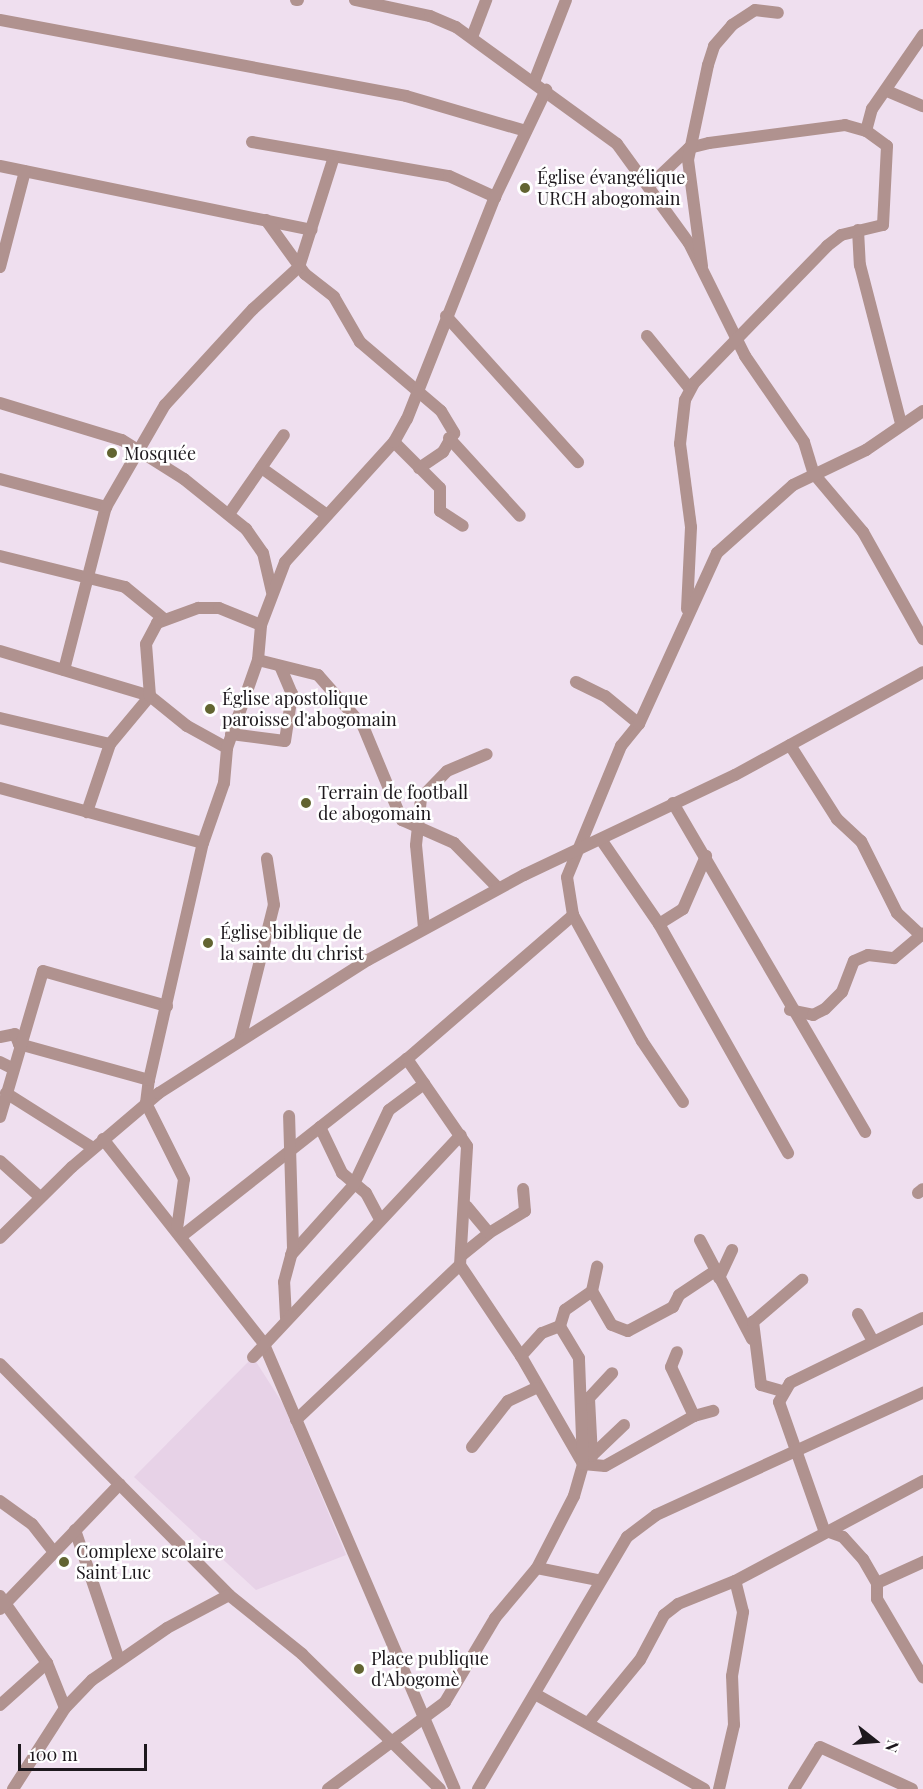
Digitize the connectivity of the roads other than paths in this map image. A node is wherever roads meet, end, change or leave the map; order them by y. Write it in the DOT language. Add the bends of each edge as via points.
graph roads {
  1 [pos="359,0"];
  2 [pos="486,0"];
  3 [pos="566,0"];
  4 [pos="778,13"];
  5 [pos="0,20"];
  6 [pos="923,35"];
  7 [pos="472,37"];
  8 [pos="534,82"];
  9 [pos="546,90"];
  10 [pos="887,91"];
  11 [pos="923,106"];
  12 [pos="866,130"];
  13 [pos="526,131"];
  14 [pos="252,142"];
  15 [pos="689,148"];
  16 [pos="333,160"];
  17 [pos="0,166"];
  18 [pos="25,171"];
  19 [pos="650,185"];
  20 [pos="495,197"];
  21 [pos="266,220"];
  22 [pos="311,230"];
  23 [pos="858,230"];
  24 [pos="0,267"];
  25 [pos="299,267"];
  26 [pos="702,267"];
  27 [pos="446,316"];
  28 [pos="648,336"];
  29 [pos="735,338"];
  30 [pos="690,389"];
  31 [pos="417,390"];
  32 [pos="0,402"];
  33 [pos="923,411"];
  34 [pos="901,424"];
  35 [pos="284,435"];
  36 [pos="449,438"];
  37 [pos="394,442"];
  38 [pos="138,449"];
  39 [pos="578,462"];
  40 [pos="419,468"];
  41 [pos="812,468"];
  42 [pos="263,469"];
  43 [pos="0,479"];
  44 [pos="106,507"];
  45 [pos="228,514"];
  46 [pos="327,514"];
  47 [pos="520,516"];
  48 [pos="464,526"];
  49 [pos="264,553"];
  50 [pos="0,556"];
  51 [pos="285,562"];
  52 [pos="89,581"];
  53 [pos="272,594"];
  54 [pos="687,614"];
  55 [pos="164,619"];
  56 [pos="261,625"];
  57 [pos="923,639"];
  58 [pos="0,651"];
  59 [pos="258,660"];
  60 [pos="280,666"];
  61 [pos="64,670"];
  62 [pos="923,672"];
  63 [pos="576,682"];
  64 [pos="150,696"];
  65 [pos="0,718"];
  66 [pos="639,724"];
  67 [pos="231,734"];
  68 [pos="110,744"];
  69 [pos="790,745"];
  70 [pos="227,748"];
  71 [pos="487,754"];
  72 [pos="0,788"];
  73 [pos="673,803"];
  74 [pos="87,812"];
  75 [pos="417,830"];
  76 [pos="602,841"];
  77 [pos="203,843"];
  78 [pos="579,849"];
  79 [pos="706,856"];
  80 [pos="267,859"];
  81 [pos="498,888"];
  82 [pos="573,915"];
  83 [pos="659,924"];
  84 [pos="424,928"];
  85 [pos="922,935"];
  86 [pos="167,1006"];
  87 [pos="790,1010"];
  88 [pos="0,1037"];
  89 [pos="240,1040"];
  90 [pos="19,1044"];
  91 [pos="407,1059"];
  92 [pos="0,1062"];
  93 [pos="12,1068"];
  94 [pos="149,1080"];
  95 [pos="424,1084"];
  96 [pos="6,1093"];
  97 [pos="683,1102"];
  98 [pos="146,1103"];
  99 [pos="289,1116"];
  100 [pos="0,1117"];
  101 [pos="320,1127"];
  102 [pos="865,1132"];
  103 [pos="461,1135"];
  104 [pos="98,1144"];
  105 [pos="291,1150"];
  106 [pos="788,1154"];
  107 [pos="0,1161"];
  108 [pos="355,1182"];
  109 [pos="523,1189"];
  110 [pos="40,1197"];
  111 [pos="466,1206"];
  112 [pos="380,1219"];
  113 [pos="180,1232"];
  114 [pos="489,1233"];
  115 [pos="0,1238"];
  116 [pos="700,1240"];
  117 [pos="732,1250"];
  118 [pos="291,1255"];
  119 [pos="461,1260"];
  120 [pos="597,1268"];
  121 [pos="717,1275"];
  122 [pos="802,1280"];
  123 [pos="592,1291"];
  124 [pos="858,1314"];
  125 [pos="286,1318"];
  126 [pos="923,1318"];
  127 [pos="560,1326"];
  128 [pos="753,1340"];
  129 [pos="873,1341"];
  130 [pos="263,1342"];
  131 [pos="677,1352"];
  132 [pos="521,1356"];
  133 [pos="253,1357"];
  134 [pos="0,1364"];
  135 [pos="612,1373"];
  136 [pos="536,1388"];
  137 [pos="782,1391"];
  138 [pos="923,1393"];
  139 [pos="713,1411"];
  140 [pos="694,1416"];
  141 [pos="296,1420"];
  142 [pos="624,1425"];
  143 [pos="472,1447"];
  144 [pos="800,1454"];
  145 [pos="588,1460"];
  146 [pos="923,1481"];
  147 [pos="120,1484"];
  148 [pos="0,1500"];
  149 [pos="75,1530"];
  150 [pos="824,1530"];
  151 [pos="54,1552"];
  152 [pos="923,1562"];
  153 [pos="537,1568"];
  154 [pos="597,1580"];
  155 [pos="735,1581"];
  156 [pos="877,1583"];
  157 [pos="229,1596"];
  158 [pos="2,1602"];
  159 [pos="917,1647"];
  160 [pos="119,1660"];
  161 [pos="47,1663"];
  162 [pos="923,1677"];
  163 [pos="535,1694"];
  164 [pos="0,1705"];
  165 [pos="65,1708"];
  166 [pos="425,1720"];
  167 [pos="589,1722"];
  168 [pos="391,1744"];
  169 [pos="13,1789"];
  170 [pos="328,1789"];
  171 [pos="440,1789"];
  172 [pos="455,1789"];
  173 [pos="478,1789"];
  174 [pos="704,1789"];
  175 [pos="719,1789"];
  176 [pos="794,1789"];
  177 [pos="912,1789"];
  1 -- 7 [label="street" via="430,16"];
  2 -- 7 [label="street"];
  3 -- 8 [label="street"];
  4 -- 15 [label="street" via="755,10 720,36"];
  5 -- 13 [label="street" via="406,96"];
  6 -- 10 [label="street"];
  7 -- 8 [label="street"];
  8 -- 9 [label="street"];
  9 -- 13 [label="street"];
  9 -- 19 [label="street" via="617,144"];
  10 -- 11 [label="street"];
  10 -- 12 [label="street" via="872,110"];
  12 -- 15 [label="street" via="845,125 744,136"];
  12 -- 23 [label="street" via="887,146 886,197 883,225"];
  13 -- 20 [label="street"];
  14 -- 16 [label="street"];
  15 -- 19 [label="street"];
  15 -- 26 [label="street"];
  16 -- 20 [label="street" via="449,176"];
  16 -- 22 [label="street"];
  17 -- 18 [label="street"];
  18 -- 21 [label="street"];
  18 -- 24 [label="street"];
  19 -- 26 [label="street"];
  20 -- 27 [label="street"];
  21 -- 22 [label="street"];
  21 -- 25 [label="street"];
  22 -- 25 [label="street"];
  23 -- 29 [label="street" via="827,246"];
  23 -- 34 [label="street" via="860,266"];
  25 -- 31 [label="street" via="334,297 360,342"];
  25 -- 38 [label="street" via="253,309 165,405"];
  26 -- 29 [label="street"];
  27 -- 31 [label="street"];
  27 -- 39 [label="street"];
  28 -- 30 [label="street"];
  29 -- 30 [label="street"];
  29 -- 41 [label="street" via="794,426"];
  30 -- 54 [label="street" via="680,444 691,526"];
  31 -- 36 [label="street" via="441,411 454,433"];
  31 -- 37 [label="street"];
  32 -- 38 [label="street"];
  33 -- 34 [label="street"];
  34 -- 41 [label="street" via="837,465"];
  35 -- 42 [label="street"];
  36 -- 40 [label="street" via="443,452"];
  36 -- 47 [label="street" via="454,449"];
  37 -- 40 [label="street"];
  37 -- 46 [label="street"];
  38 -- 44 [label="street"];
  38 -- 45 [label="street"];
  40 -- 48 [label="street" via="440,488 440,511"];
  41 -- 54 [label="street" via="729,537"];
  41 -- 57 [label="street" via="863,532"];
  42 -- 45 [label="street"];
  42 -- 46 [label="street"];
  43 -- 44 [label="street"];
  44 -- 52 [label="street"];
  45 -- 49 [label="street"];
  46 -- 51 [label="street"];
  49 -- 51 [label="street"];
  49 -- 53 [label="street"];
  50 -- 52 [label="street"];
  51 -- 53 [label="street"];
  52 -- 55 [label="street" via="125,587"];
  52 -- 61 [label="street"];
  53 -- 56 [label="street"];
  54 -- 66 [label="street"];
  55 -- 56 [label="street" via="211,607"];
  55 -- 64 [label="street" via="153,627 144,658"];
  56 -- 59 [label="street"];
  58 -- 61 [label="street"];
  59 -- 60 [label="street"];
  59 -- 67 [label="street"];
  60 -- 67 [label="street" via="292,694 285,741"];
  60 -- 75 [label="street" via="318,675 363,726 394,806"];
  61 -- 64 [label="street"];
  62 -- 69 [label="street"];
  63 -- 66 [label="street" via="605,696"];
  64 -- 68 [label="street"];
  64 -- 70 [label="street" via="187,726"];
  65 -- 68 [label="street"];
  66 -- 78 [label="street" via="621,746"];
  67 -- 70 [label="street"];
  68 -- 74 [label="street"];
  69 -- 73 [label="street"];
  69 -- 85 [label="street" via="837,819 861,841 897,913"];
  70 -- 77 [label="street" via="224,783"];
  71 -- 75 [label="street" via="439,776 421,798"];
  72 -- 74 [label="street"];
  73 -- 76 [label="street"];
  73 -- 79 [label="street"];
  74 -- 77 [label="street"];
  75 -- 81 [label="street" via="454,843"];
  75 -- 84 [label="street"];
  76 -- 78 [label="street"];
  76 -- 83 [label="street"];
  77 -- 86 [label="street"];
  78 -- 81 [label="street"];
  78 -- 82 [label="street" via="564,890"];
  79 -- 83 [label="street" via="683,909"];
  79 -- 87 [label="street"];
  80 -- 89 [label="street" via="274,905"];
  81 -- 84 [label="street"];
  82 -- 91 [label="street"];
  82 -- 97 [label="street" via="642,1041"];
  83 -- 106 [label="street"];
  84 -- 89 [label="street"];
  85 -- 87 [label="street" via="894,958 868,956 854,961 842,992 825,1009 813,1015"];
  86 -- 90 [label="street" via="44,971"];
  86 -- 94 [label="street"];
  87 -- 102 [label="street"];
  88 -- 90 [label="street" via="15,1034"];
  89 -- 98 [label="street"];
  90 -- 93 [label="street"];
  90 -- 94 [label="street"];
  91 -- 95 [label="street"];
  91 -- 101 [label="street"];
  92 -- 93 [label="street"];
  93 -- 96 [label="street"];
  94 -- 98 [label="street"];
  95 -- 103 [label="street"];
  95 -- 108 [label="street" via="388,1110"];
  96 -- 100 [label="street"];
  96 -- 104 [label="street"];
  98 -- 104 [label="street"];
  98 -- 113 [label="street" via="184,1179"];
  99 -- 105 [label="street"];
  101 -- 105 [label="street"];
  101 -- 108 [label="street" via="342,1173"];
  103 -- 111 [label="street" via="469,1158"];
  103 -- 112 [label="street"];
  104 -- 110 [label="street"];
  104 -- 113 [label="street"];
  105 -- 113 [label="street"];
  105 -- 118 [label="street"];
  107 -- 110 [label="street"];
  108 -- 112 [label="street"];
  108 -- 118 [label="street"];
  109 -- 114 [label="street" via="525,1211"];
  110 -- 115 [label="street"];
  111 -- 114 [label="street"];
  111 -- 119 [label="street"];
  112 -- 125 [label="street"];
  113 -- 130 [label="street"];
  114 -- 119 [label="street"];
  116 -- 121 [label="street"];
  117 -- 121 [label="street"];
  118 -- 125 [label="street" via="284,1282"];
  119 -- 132 [label="street"];
  119 -- 141 [label="street"];
  120 -- 123 [label="street"];
  121 -- 123 [label="street" via="679,1295 673,1307 628,1331 612,1325"];
  121 -- 128 [label="street"];
  122 -- 128 [label="street" via="753,1322"];
  123 -- 127 [label="street" via="565,1310"];
  124 -- 129 [label="street"];
  125 -- 130 [label="street"];
  126 -- 129 [label="street"];
  127 -- 132 [label="street" via="542,1334"];
  127 -- 145 [label="street" via="579,1358"];
  128 -- 137 [label="street" via="761,1385"];
  129 -- 137 [label="street"];
  130 -- 133 [label="street"];
  130 -- 141 [label="street"];
  131 -- 140 [label="street" via="671,1367"];
  132 -- 136 [label="street"];
  134 -- 147 [label="street"];
  135 -- 145 [label="street" via="589,1398"];
  136 -- 143 [label="street" via="508,1401"];
  136 -- 145 [label="street"];
  137 -- 144 [label="street" via="780,1413"];
  138 -- 144 [label="street"];
  139 -- 140 [label="street" via="704,1418"];
  140 -- 145 [label="street" via="605,1466"];
  141 -- 166 [label="street"];
  142 -- 145 [label="street"];
  144 -- 150 [label="street"];
  144 -- 154 [label="street" via="656,1515 627,1537"];
  145 -- 153 [label="street"];
  146 -- 150 [label="street"];
  147 -- 149 [label="street"];
  147 -- 157 [label="street"];
  148 -- 151 [label="street" via="32,1524"];
  149 -- 151 [label="street"];
  149 -- 160 [label="street"];
  150 -- 155 [label="street"];
  150 -- 156 [label="street" via="843,1537"];
  151 -- 158 [label="street"];
  152 -- 156 [label="street"];
  153 -- 154 [label="street"];
  153 -- 166 [label="street" via="495,1618 445,1702"];
  154 -- 163 [label="street"];
  155 -- 167 [label="street" via="664,1615 640,1660"];
  155 -- 175 [label="street" via="743,1612 732,1676 734,1725"];
  156 -- 159 [label="street" via="877,1599"];
  157 -- 160 [label="street"];
  157 -- 168 [label="street" via="302,1654"];
  158 -- 161 [label="street"];
  159 -- 162 [label="street"];
  160 -- 165 [label="street"];
  161 -- 164 [label="street"];
  161 -- 165 [label="street"];
  163 -- 167 [label="street"];
  163 -- 173 [label="street"];
  165 -- 169 [label="street"];
  166 -- 168 [label="street"];
  166 -- 172 [label="street"];
  167 -- 174 [label="street"];
  168 -- 170 [label="street"];
  168 -- 171 [label="street"];
  176 -- 177 [label="street" via="820,1748"];
}
